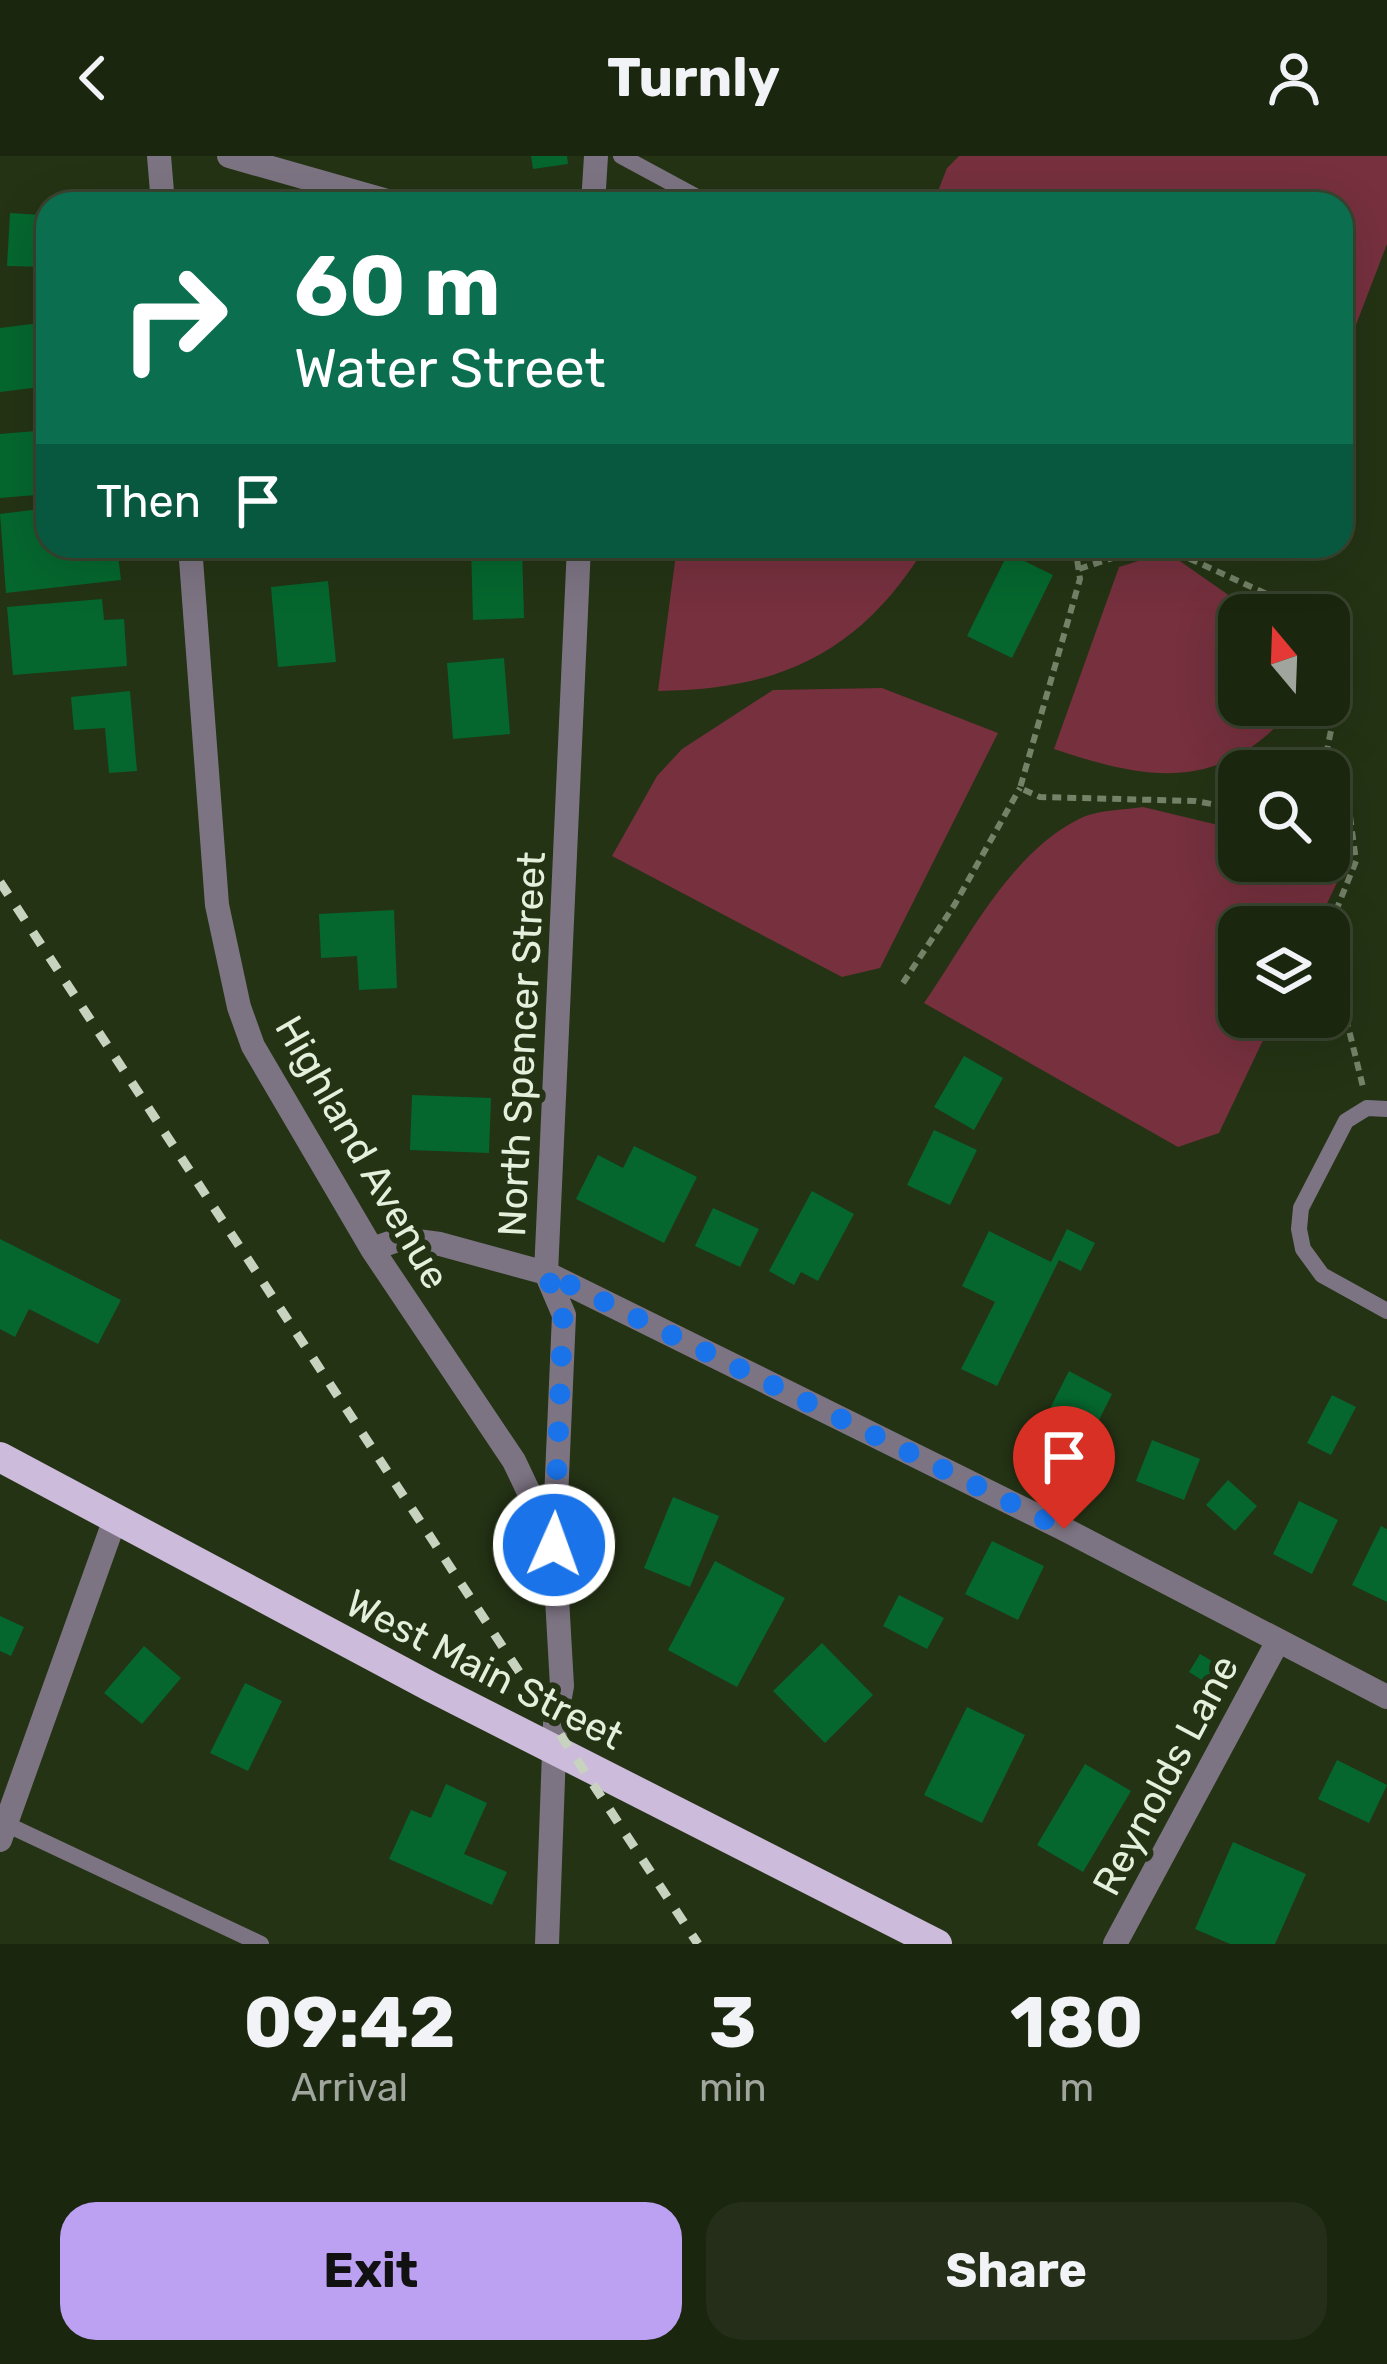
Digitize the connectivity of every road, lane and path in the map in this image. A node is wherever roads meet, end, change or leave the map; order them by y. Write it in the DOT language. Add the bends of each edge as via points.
graph roads {
  1 [pos="159,156"];
  2 [pos="229,156"];
  3 [pos="596,156"];
  4 [pos="620,156"];
  5 [pos="162,192"];
  6 [pos="356,192"];
  7 [pos="594,192"];
  8 [pos="688,192"];
  9 [pos="191,558"];
  10 [pos="579,558"];
  11 [pos="1077,558"];
  12 [pos="1112,558"];
  13 [pos="1188,558"];
  14 [pos="1079,569"];
  15 [pos="1267,594"];
  16 [pos="1332,726"];
  17 [pos="1020,788"];
  18 [pos="1218,805"];
  19 [pos="1350,836"];
  20 [pos="1354,837"];
  21 [pos="1338,906"];
  22 [pos="903,983"];
  23 [pos="1350,1035"];
  24 [pos="1367,1108"];
  25 [pos="1387,1108"];
  26 [pos="372,1249"];
  27 [pos="546,1273"];
  28 [pos="1387,1311"];
  29 [pos="0,1457"];
  30 [pos="116,1519"];
  31 [pos="554,1545"];
  32 [pos="1278,1640"];
  33 [pos="1387,1696"];
  34 [pos="554,1750"];
  35 [pos="3,1832"];
  36 [pos="261,1944"];
  37 [pos="547,1944"];
  38 [pos="937,1944"];
  39 [pos="1115,1944"];
  1 -- 5 [label="street"];
  2 -- 6 [label="street"];
  3 -- 7 [label="street"];
  4 -- 8 [label="lane"];
  9 -- 26 [label="street, Highland Avenue" via="217,905 239,1007 283,1102"];
  10 -- 27 [label="street, North Spencer Street"];
  11 -- 14 [label="path"];
  12 -- 14 [label="path"];
  13 -- 15 [label="path"];
  14 -- 17 [label="path"];
  16 -- 20 [label="path" via="1327,750"];
  17 -- 18 [label="path" via="1040,797"];
  17 -- 22 [label="path"];
  19 -- 20 [label="path"];
  20 -- 21 [label="path" via="1356,861"];
  23 -- 24 [label="path"];
  24 -- 25 [label="lane"];
  24 -- 28 [label="lane" via="1346,1120 1301,1208 1299,1229 1322,1275"];
  26 -- 27 [label="street" via="401,1239 440,1244"];
  26 -- 31 [label="street, Highland Avenue" via="514,1461"];
  27 -- 31 [label="street, North Spencer Street" via="563,1315"];
  27 -- 32 [label="street"];
  29 -- 30 [label="main road, West Main Street"];
  30 -- 34 [label="main road, West Main Street"];
  30 -- 35 [label="street"];
  31 -- 34 [label="street, North Spencer Street" via="562,1686"];
  32 -- 33 [label="street"];
  32 -- 39 [label="street, Reynolds Lane"];
  34 -- 37 [label="street, North Spencer Street"];
  34 -- 38 [label="main road, West Main Street"];
  35 -- 36 [label="lane"];
}
